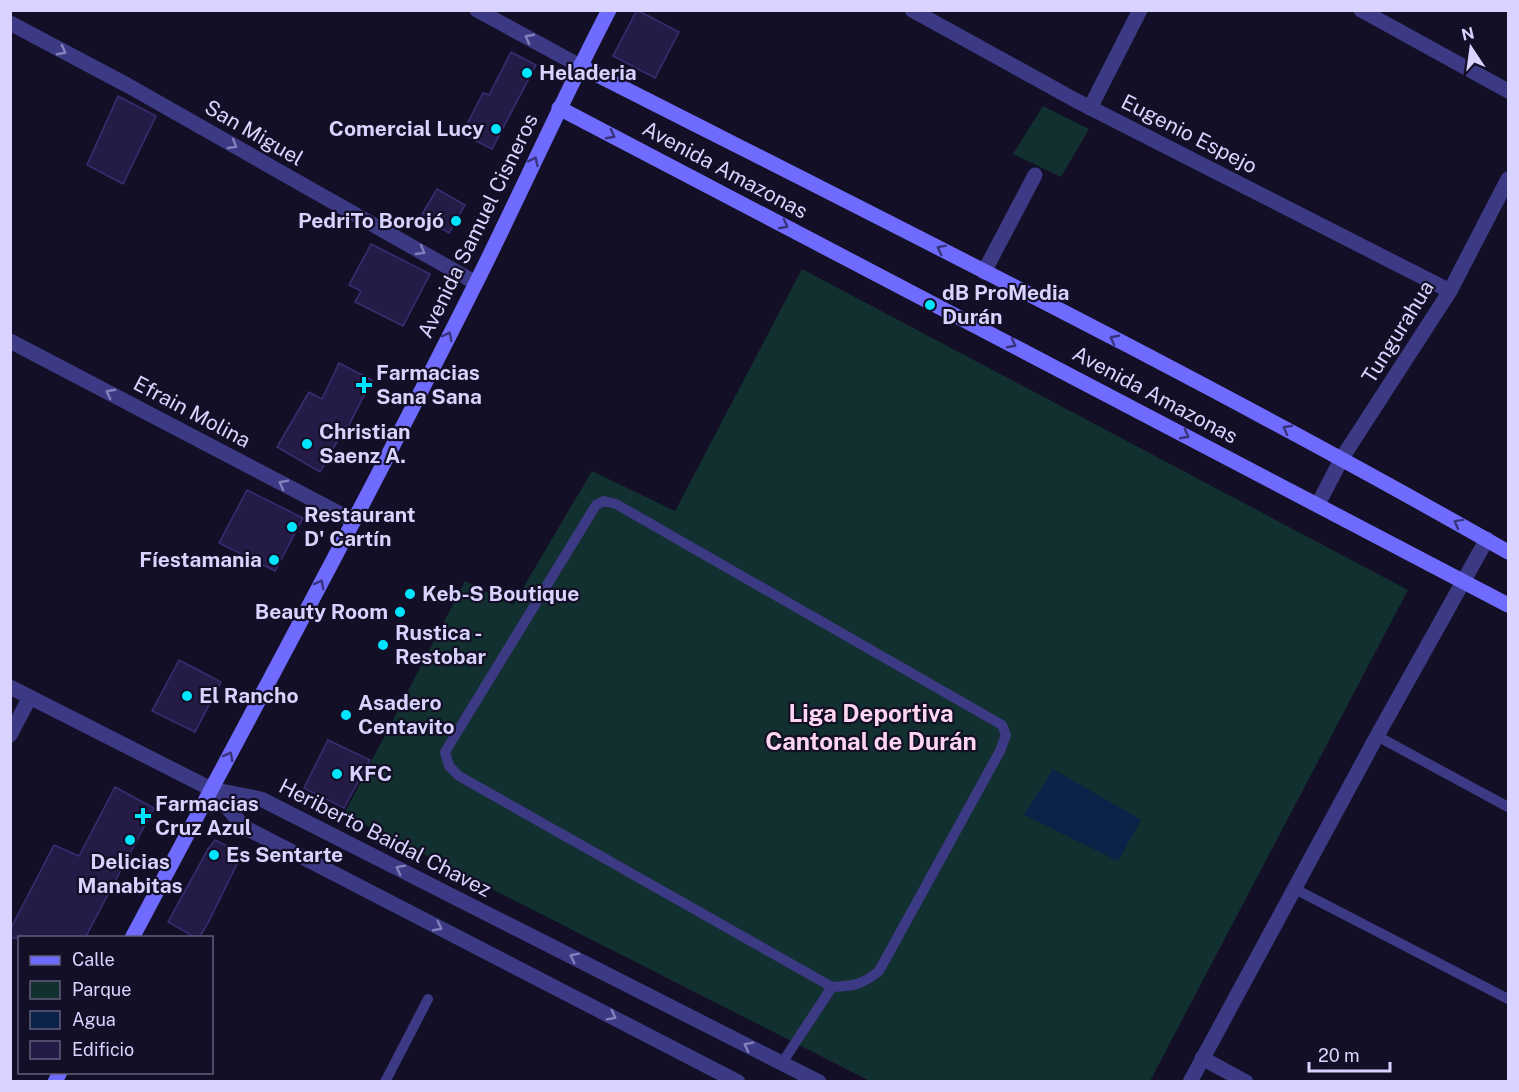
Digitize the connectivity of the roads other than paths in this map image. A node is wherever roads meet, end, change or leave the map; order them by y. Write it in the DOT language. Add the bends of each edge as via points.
graph roads {
  1 [pos="477,10"];
  2 [pos="609,10"];
  3 [pos="912,10"];
  4 [pos="1140,10"];
  5 [pos="1361,10"];
  6 [pos="10,23"];
  7 [pos="580,66"];
  8 [pos="1509,92"];
  9 [pos="559,108"];
  10 [pos="1090,108"];
  11 [pos="1035,175"];
  12 [pos="1509,179"];
  13 [pos="984,272"];
  14 [pos="476,283"];
  15 [pos="1450,291"];
  16 [pos="10,341"];
  17 [pos="1342,458"];
  18 [pos="1318,504"];
  19 [pos="354,521"];
  20 [pos="1487,540"];
  21 [pos="1509,552"];
  22 [pos="1463,580"];
  23 [pos="1509,605"];
  24 [pos="10,687"];
  25 [pos="30,697"];
  26 [pos="10,735"];
  27 [pos="1377,736"];
  28 [pos="211,789"];
  29 [pos="1509,807"];
  30 [pos="1295,889"];
  31 [pos="133,936"];
  32 [pos="832,987"];
  33 [pos="428,999"];
  34 [pos="1509,999"];
  35 [pos="1202,1058"];
  36 [pos="782,1063"];
  37 [pos="386,1082"];
  38 [pos="738,1082"];
  39 [pos="819,1082"];
  40 [pos="1190,1082"];
  41 [pos="1246,1082"];
  7 -- 1 [label="street, one-way"];
  2 -- 7 [label="street, Avenida Samuel Cisneros"];
  3 -- 10 [label="street, Eugenio Espejo"];
  4 -- 10 [label="street"];
  5 -- 8 [label="street"];
  6 -- 14 [label="street, San Miguel, one-way"];
  7 -- 9 [label="street, Avenida Samuel Cisneros"];
  13 -- 7 [label="street, Avenida Amazonas, one-way"];
  14 -- 9 [label="street, Avenida Samuel Cisneros, one-way"];
  9 -- 18 [label="street, Avenida Amazonas, one-way"];
  10 -- 15 [label="street, Eugenio Espejo"];
  11 -- 13 [label="street"];
  12 -- 15 [label="street, Tungurahua"];
  17 -- 13 [label="street, Avenida Amazonas, one-way"];
  19 -- 14 [label="street, Avenida Samuel Cisneros, one-way"];
  15 -- 17 [label="street, Tungurahua"];
  19 -- 16 [label="street, Efrain Molina, one-way"];
  17 -- 18 [label="street, Tungurahua"];
  20 -- 17 [label="street, Avenida Amazonas, one-way"];
  18 -- 22 [label="street, Avenida Amazonas"];
  28 -- 19 [label="street, Avenida Samuel Cisneros, one-way"];
  20 -- 21 [label="street, Avenida Amazonas"];
  20 -- 22 [label="street"];
  22 -- 23 [label="street, Avenida Amazonas"];
  22 -- 27 [label="street"];
  24 -- 25 [label="street"];
  25 -- 26 [label="street"];
  25 -- 28 [label="street"];
  27 -- 29 [label="lane"];
  27 -- 30 [label="street"];
  28 -- 31 [label="street, Avenida Samuel Cisneros"];
  36 -- 28 [label="street, Heriberto Baidal Chavez, one-way" via="261,799"];
  28 -- 38 [label="street, one-way" via="244,827"];
  30 -- 34 [label="lane"];
  30 -- 35 [label="street"];
  32 -- 32 [label="lane" via="459,776 449,766 445,752 596,505 604,501 616,504 1002,725 1006,735 1000,751 879,971 853,986"];
  32 -- 36 [label="lane"];
  33 -- 37 [label="lane"];
  35 -- 40 [label="street"];
  35 -- 41 [label="street"];
  36 -- 39 [label="street, Heriberto Baidal Chavez"];
}
